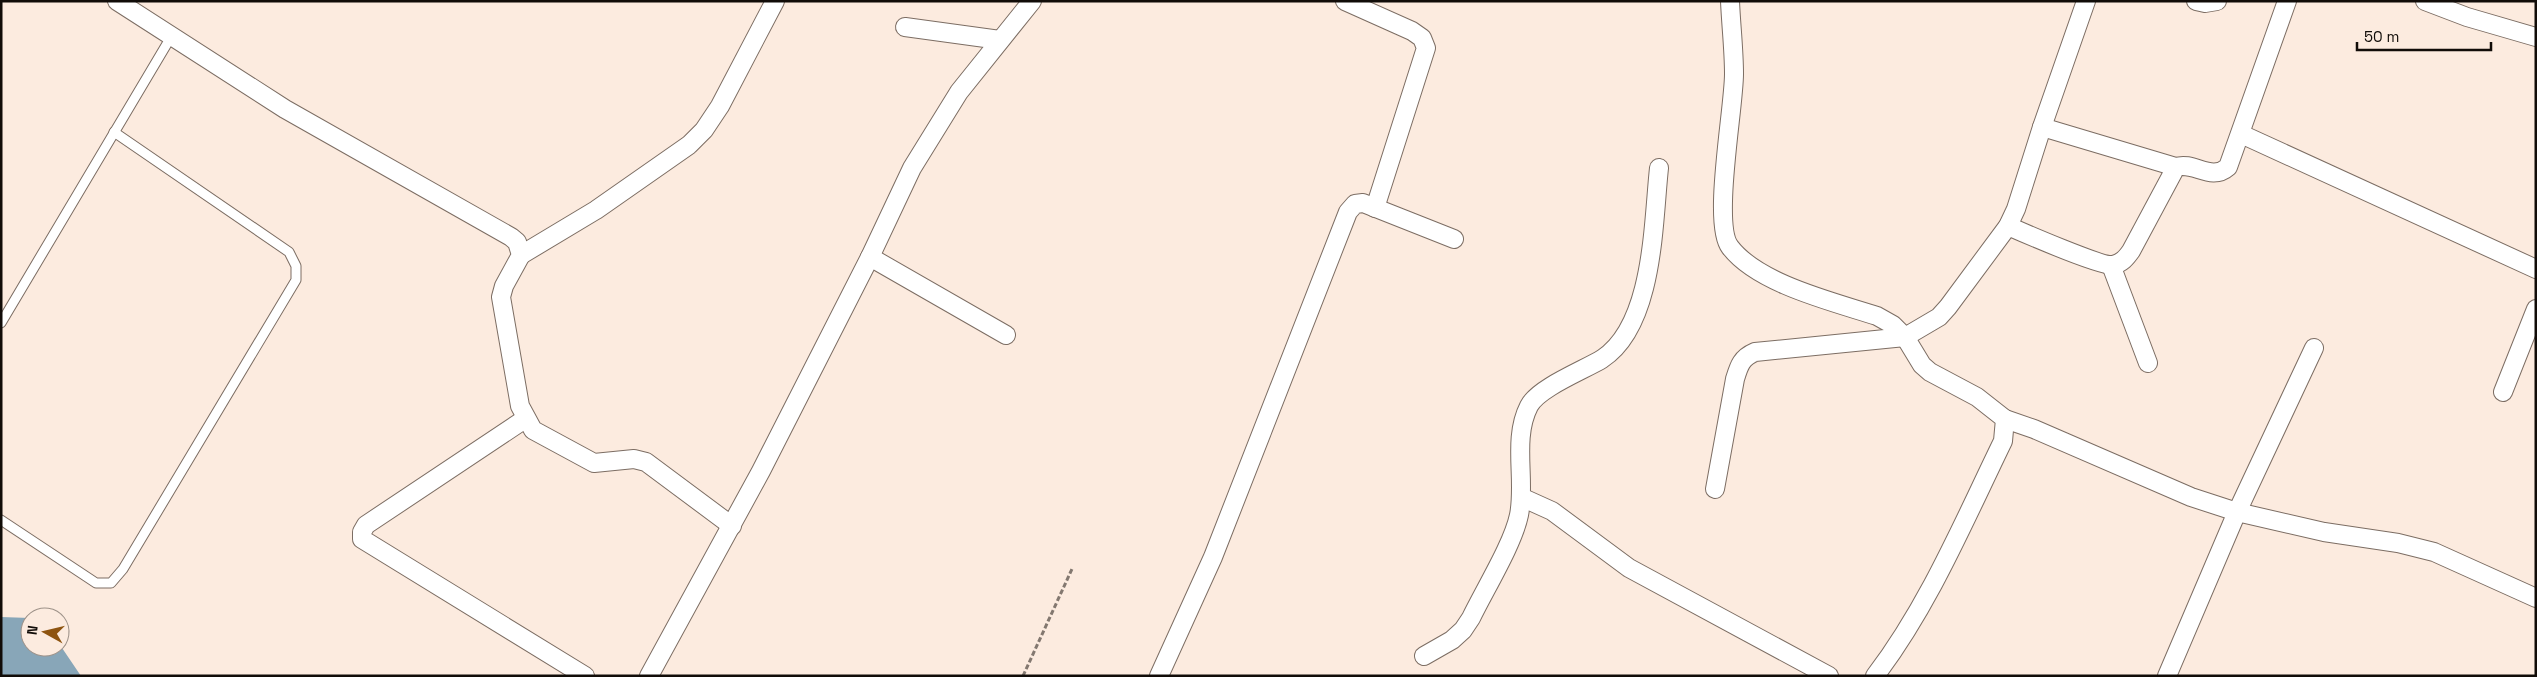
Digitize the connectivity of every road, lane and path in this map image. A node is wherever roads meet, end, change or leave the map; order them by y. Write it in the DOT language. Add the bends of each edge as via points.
graph roads {
  1 [pos="117,1"];
  2 [pos="775,1"];
  3 [pos="1032,1"];
  4 [pos="1345,1"];
  5 [pos="1730,1"];
  6 [pos="2086,1"];
  7 [pos="2196,1"];
  8 [pos="2217,1"];
  9 [pos="2425,1"];
  10 [pos="2281,3"];
  11 [pos="905,27"];
  12 [pos="171,37"];
  13 [pos="2536,37"];
  14 [pos="1000,40"];
  15 [pos="2042,127"];
  16 [pos="114,132"];
  17 [pos="2241,134"];
  18 [pos="2176,167"];
  19 [pos="1659,168"];
  20 [pos="1375,208"];
  21 [pos="2008,226"];
  22 [pos="1454,239"];
  23 [pos="521,255"];
  24 [pos="870,257"];
  25 [pos="2111,266"];
  26 [pos="2536,269"];
  27 [pos="2536,309"];
  28 [pos="1,323"];
  29 [pos="1006,335"];
  30 [pos="1905,337"];
  31 [pos="2314,348"];
  32 [pos="2148,363"];
  33 [pos="2503,392"];
  34 [pos="525,419"];
  35 [pos="2005,419"];
  36 [pos="1715,489"];
  37 [pos="1520,497"];
  38 [pos="2237,512"];
  39 [pos="1,520"];
  40 [pos="732,526"];
  41 [pos="1072,569"];
  42 [pos="2536,598"];
  43 [pos="1424,656"];
  44 [pos="585,676"];
  45 [pos="649,676"];
  46 [pos="1023,676"];
  47 [pos="1159,676"];
  48 [pos="1829,676"];
  49 [pos="1875,676"];
  50 [pos="2167,676"];
  1 -- 12 [label="street"];
  2 -- 23 [label="street" via="720,106 689,145 596,210"];
  3 -- 14 [label="street"];
  4 -- 20 [label="street" via="1412,31 1422,38 1426,48"];
  5 -- 30 [label="street" via="1734,75 1724,234 1729,246 1741,259 1772,279 1877,316"];
  6 -- 15 [label="street"];
  7 -- 8 [label="street"];
  9 -- 13 [label="street"];
  10 -- 17 [label="street"];
  11 -- 14 [label="street"];
  12 -- 16 [label="lane"];
  12 -- 23 [label="street" via="285,109 511,237"];
  14 -- 24 [label="street" via="959,92 912,168"];
  15 -- 18 [label="street"];
  15 -- 21 [label="street"];
  16 -- 28 [label="lane"];
  16 -- 39 [label="lane" via="289,252 296,266 296,280 123,569 111,583 96,584"];
  17 -- 18 [label="street" via="2228,167 2222,172 2214,174 2182,165"];
  17 -- 26 [label="street"];
  18 -- 25 [label="street" via="2131,251 2122,261"];
  19 -- 37 [label="street" via="1641,299 1616,346 1603,358 1540,394 1530,404 1524,420"];
  20 -- 22 [label="street"];
  20 -- 47 [label="street" via="1363,202 1355,204 1343,224 1213,557"];
  21 -- 25 [label="street"];
  21 -- 30 [label="street" via="1939,317"];
  23 -- 34 [label="street" via="501,297"];
  24 -- 29 [label="street"];
  24 -- 40 [label="street"];
  25 -- 32 [label="street"];
  27 -- 33 [label="street"];
  30 -- 35 [label="street" via="1930,372 1977,397"];
  30 -- 36 [label="street" via="1755,352 1745,356 1735,380"];
  31 -- 38 [label="street"];
  34 -- 40 [label="street" via="533,430 594,463 634,459 646,462"];
  34 -- 44 [label="street" via="366,525 362,539"];
  35 -- 38 [label="street" via="2191,497"];
  35 -- 49 [label="street" via="2003,441 1926,597 1910,627"];
  37 -- 43 [label="street" via="1516,527 1472,618 1452,640"];
  37 -- 48 [label="street" via="1552,511 1629,568"];
  38 -- 42 [label="street" via="2434,552"];
  38 -- 50 [label="street"];
  40 -- 45 [label="street"];
  41 -- 46 [label="path"];
}
